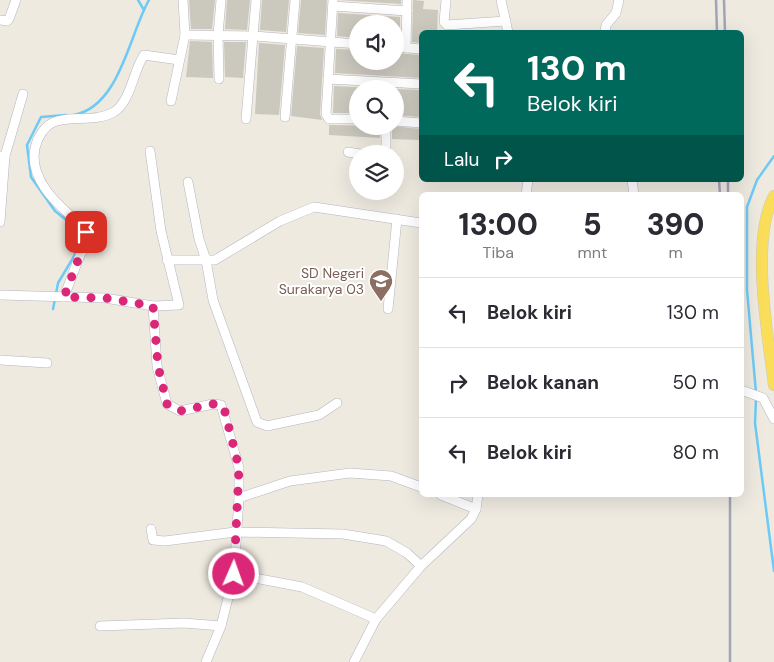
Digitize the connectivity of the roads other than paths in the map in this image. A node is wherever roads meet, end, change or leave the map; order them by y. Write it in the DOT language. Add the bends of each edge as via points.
graph roads {
  1 [pos="16,0"];
  2 [pos="184,0"];
  3 [pos="221,0"];
  4 [pos="256,0"];
  5 [pos="295,0"];
  6 [pos="408,0"];
  7 [pos="446,0"];
  8 [pos="501,0"];
  9 [pos="619,0"];
  10 [pos="333,3"];
  11 [pos="371,4"];
  12 [pos="407,11"];
  13 [pos="0,20"];
  14 [pos="506,21"];
  15 [pos="508,30"];
  16 [pos="605,30"];
  17 [pos="185,35"];
  18 [pos="218,35"];
  19 [pos="254,36"];
  20 [pos="293,40"];
  21 [pos="330,42"];
  22 [pos="349,43"];
  23 [pos="406,48"];
  24 [pos="419,49"];
  25 [pos="180,60"];
  26 [pos="219,79"];
  27 [pos="328,79"];
  28 [pos="419,84"];
  29 [pos="23,94"];
  30 [pos="171,101"];
  31 [pos="286,117"];
  32 [pos="349,119"];
  33 [pos="246,120"];
  34 [pos="404,122"];
  35 [pos="419,123"];
  36 [pos="150,151"];
  37 [pos="3,156"];
  38 [pos="188,182"];
  39 [pos="774,196"];
  40 [pos="397,219"];
  41 [pos="0,222"];
  42 [pos="419,223"];
  43 [pos="167,260"];
  44 [pos="206,260"];
  45 [pos="0,295"];
  46 [pos="64,297"];
  47 [pos="153,306"];
  48 [pos="388,309"];
  49 [pos="0,360"];
  50 [pos="47,363"];
  51 [pos="774,385"];
  52 [pos="744,391"];
  53 [pos="337,403"];
  54 [pos="774,419"];
  55 [pos="419,486"];
  56 [pos="446,497"];
  57 [pos="478,497"];
  58 [pos="239,498"];
  59 [pos="476,509"];
  60 [pos="151,529"];
  61 [pos="235,532"];
  62 [pos="421,566"];
  63 [pos="234,574"];
  64 [pos="376,619"];
  65 [pos="100,626"];
  66 [pos="221,626"];
  67 [pos="206,662"];
  68 [pos="354,662"];
  1 -- 13 [label="street" via="9,19"];
  2 -- 17 [label="street"];
  3 -- 18 [label="street"];
  4 -- 19 [label="street"];
  5 -- 20 [label="street"];
  6 -- 12 [label="street"];
  7 -- 14 [label="street" via="444,22 447,25"];
  8 -- 14 [label="street"];
  9 -- 16 [label="street" via="616,13"];
  10 -- 11 [label="street"];
  10 -- 21 [label="street"];
  11 -- 12 [label="street"];
  12 -- 23 [label="street"];
  14 -- 15 [label="street"];
  17 -- 18 [label="street"];
  17 -- 25 [label="street"];
  18 -- 19 [label="street"];
  18 -- 26 [label="street"];
  19 -- 20 [label="street"];
  19 -- 33 [label="street"];
  20 -- 21 [label="street"];
  20 -- 31 [label="street"];
  21 -- 22 [label="street"];
  21 -- 27 [label="street"];
  23 -- 24 [label="street"];
  25 -- 30 [label="street"];
  25 -- 46 [label="street" via="144,56 116,111 85,120 57,121 40,136 34,153 39,177 52,198 86,232 87,245"];
  27 -- 28 [label="street"];
  27 -- 32 [label="street" via="327,118"];
  29 -- 37 [label="street"];
  34 -- 35 [label="street"];
  36 -- 43 [label="street"];
  37 -- 41 [label="street"];
  38 -- 44 [label="street"];
  39 -- 51 [label="main road" via="762,231"];
  40 -- 42 [label="street"];
  40 -- 44 [label="street" via="314,208 280,221 223,256"];
  40 -- 48 [label="street"];
  43 -- 44 [label="street"];
  43 -- 47 [label="street" via="179,305"];
  44 -- 53 [label="street" via="213,300 257,422 267,426 319,415"];
  45 -- 46 [label="street"];
  46 -- 47 [label="street" via="105,298"];
  47 -- 58 [label="street" via="158,366 167,404 180,411 213,404 224,408 239,468"];
  49 -- 50 [label="street"];
  52 -- 54 [label="street" via="763,398"];
  55 -- 58 [label="street" via="391,476 350,473 290,480"];
  56 -- 59 [label="street"];
  57 -- 59 [label="street"];
  58 -- 61 [label="street"];
  59 -- 62 [label="street" via="471,519"];
  60 -- 61 [label="street" via="154,540 165,541"];
  61 -- 62 [label="street" via="343,534 386,541"];
  61 -- 63 [label="street"];
  62 -- 64 [label="street"];
  63 -- 64 [label="street" via="302,588"];
  63 -- 66 [label="street"];
  64 -- 68 [label="street"];
  65 -- 66 [label="street" via="184,623"];
  66 -- 67 [label="street"];
}
